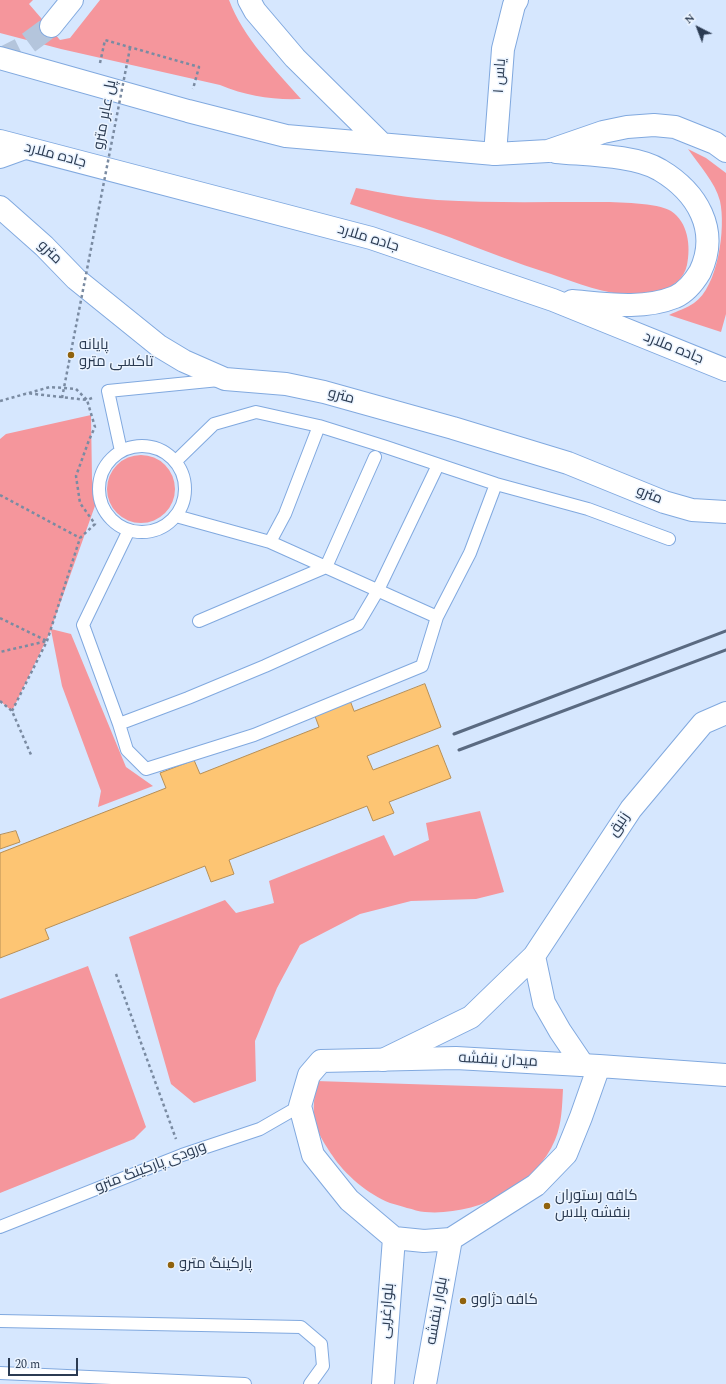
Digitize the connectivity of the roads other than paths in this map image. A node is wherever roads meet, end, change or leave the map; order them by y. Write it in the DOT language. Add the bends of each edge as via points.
graph roads {
  1 [pos="72,0"];
  2 [pos="249,0"];
  3 [pos="517,0"];
  4 [pos="51,26"];
  5 [pos="0,58"];
  6 [pos="0,141"];
  7 [pos="382,144"];
  8 [pos="25,148"];
  9 [pos="548,151"];
  10 [pos="726,151"];
  11 [pos="495,154"];
  12 [pos="0,158"];
  13 [pos="0,207"];
  14 [pos="553,300"];
  15 [pos="726,370"];
  16 [pos="225,379"];
  17 [pos="319,426"];
  18 [pos="121,451"];
  19 [pos="376,457"];
  20 [pos="176,461"];
  21 [pos="438,465"];
  22 [pos="496,484"];
  23 [pos="726,512"];
  24 [pos="176,516"];
  25 [pos="129,530"];
  26 [pos="669,539"];
  27 [pos="270,542"];
  28 [pos="326,567"];
  29 [pos="378,590"];
  30 [pos="438,617"];
  31 [pos="199,621"];
  32 [pos="726,713"];
  33 [pos="119,724"];
  34 [pos="534,956"];
  35 [pos="383,1060"];
  36 [pos="591,1066"];
  37 [pos="726,1075"];
  38 [pos="300,1106"];
  39 [pos="0,1227"];
  40 [pos="394,1238"];
  41 [pos="451,1239"];
  42 [pos="0,1321"];
  43 [pos="0,1372"];
  44 [pos="245,1384"];
  45 [pos="310,1384"];
  46 [pos="383,1384"];
  47 [pos="425,1384"];
  1 -- 4 [label="main road"];
  2 -- 7 [label="main road" via="255,11 295,58"];
  3 -- 11 [label="main road, یاس ۱" via="503,48"];
  5 -- 7 [label="main road" via="286,136"];
  6 -- 8 [label="main road, جاده ملارد"];
  7 -- 11 [label="main road"];
  8 -- 12 [label="main road"];
  8 -- 14 [label="main road, جاده ملارد" via="371,238"];
  9 -- 10 [label="main road" via="604,132 654,125 675,127 715,143"];
  9 -- 11 [label="main road"];
  9 -- 14 [label="main road" via="630,159 659,169 683,186 704,216 707,230 702,266 688,289 675,297 630,305"];
  13 -- 16 [label="main road, مترو" via="76,279 153,341 184,361"];
  14 -- 15 [label="main road, جاده ملارد"];
  16 -- 18 [label="lane" via="108,391"];
  16 -- 23 [label="main road, مترو" via="286,384 324,392 568,462 664,502 692,510"];
  17 -- 20 [label="lane" via="256,412 214,424"];
  17 -- 21 [label="lane"];
  17 -- 27 [label="lane" via="285,514"];
  18 -- 20 [label="lane" via="135,446 150,446"];
  18 -- 25 [label="lane" via="110,460 102,472 100,500 106,514 116,524"];
  19 -- 28 [label="lane"];
  20 -- 24 [label="lane" via="183,474 185,488 183,503"];
  21 -- 22 [label="lane"];
  21 -- 29 [label="lane"];
  22 -- 26 [label="lane" via="588,509"];
  22 -- 30 [label="lane" via="470,553"];
  24 -- 25 [label="lane" via="166,525 154,530"];
  24 -- 27 [label="lane"];
  25 -- 33 [label="lane" via="83,625"];
  27 -- 28 [label="lane"];
  28 -- 29 [label="lane"];
  28 -- 31 [label="lane"];
  29 -- 30 [label="lane"];
  29 -- 33 [label="lane" via="358,624 265,666"];
  30 -- 33 [label="lane" via="422,666 254,735 146,769 127,750"];
  32 -- 34 [label="main road, زنبق" via="703,724 631,809"];
  34 -- 35 [label="main road, زنبق" via="471,1017"];
  34 -- 36 [label="main road" via="544,1002 560,1031"];
  35 -- 36 [label="main road, میدان بنفشه" via="456,1058"];
  35 -- 38 [label="main road, میدان بنفشه" via="321,1062 309,1075"];
  36 -- 37 [label="main road, میدان بنفشه"];
  36 -- 41 [label="main road" via="581,1117 566,1154 536,1185"];
  38 -- 39 [label="lane, ورودی پارکینگ مترو" via="260,1129 182,1155"];
  38 -- 40 [label="main road" via="313,1155 349,1200"];
  40 -- 41 [label="main road" via="424,1241"];
  40 -- 46 [label="main road, بلوارغربی"];
  41 -- 47 [label="main road, بلوار بنفشه"];
  42 -- 45 [label="lane" via="301,1326 321,1344 322,1366"];
  43 -- 44 [label="lane"];
}
